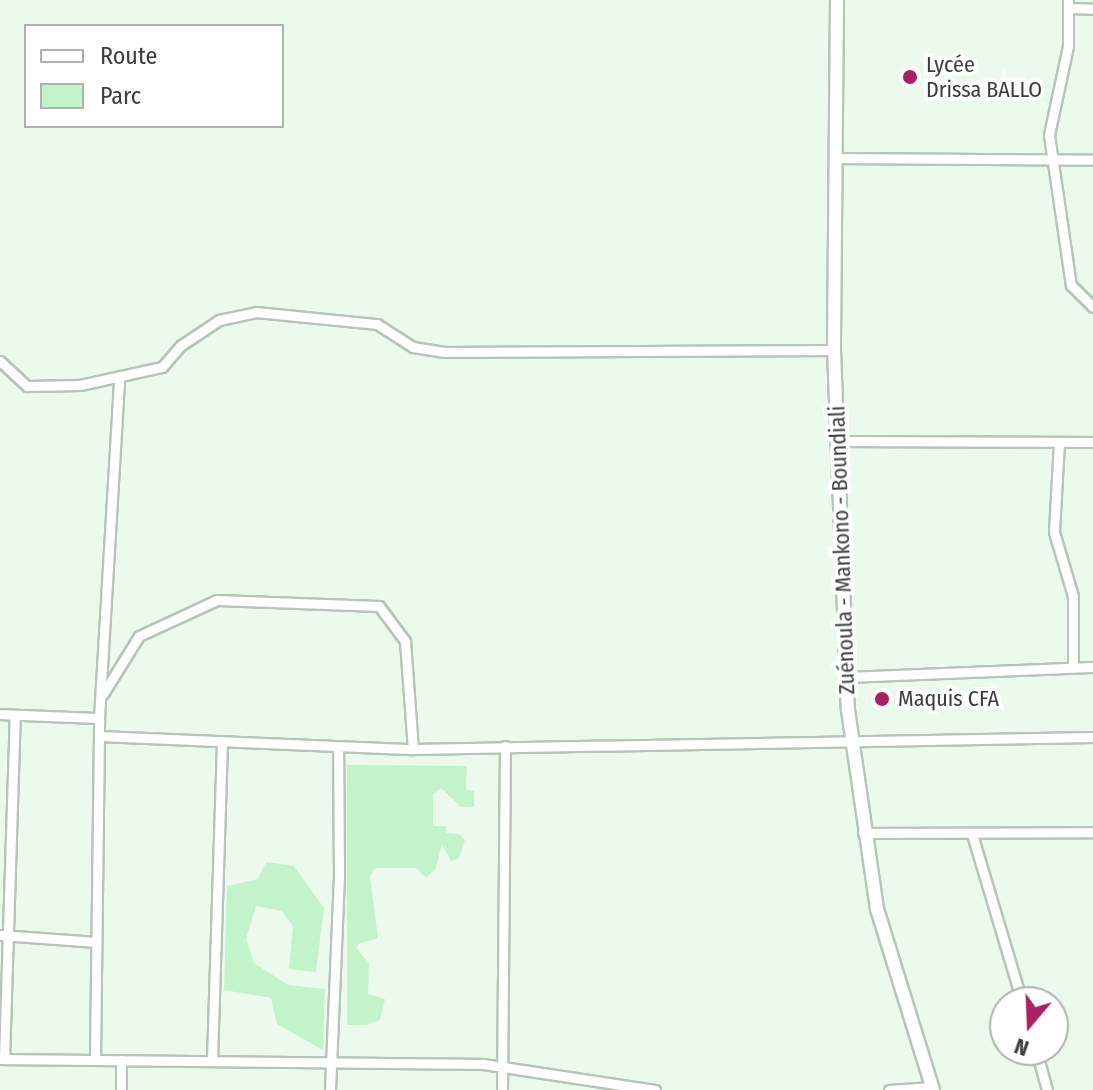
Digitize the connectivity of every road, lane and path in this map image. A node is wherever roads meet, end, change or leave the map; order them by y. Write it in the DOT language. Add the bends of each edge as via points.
graph roads {
  1 [pos="837,0"];
  2 [pos="1068,4"];
  3 [pos="1093,9"];
  4 [pos="835,158"];
  5 [pos="1093,160"];
  6 [pos="1055,161"];
  7 [pos="1093,307"];
  8 [pos="834,350"];
  9 [pos="0,361"];
  10 [pos="119,377"];
  11 [pos="837,441"];
  12 [pos="1059,442"];
  13 [pos="1093,442"];
  14 [pos="1073,667"];
  15 [pos="1093,667"];
  16 [pos="845,677"];
  17 [pos="102,695"];
  18 [pos="0,714"];
  19 [pos="15,715"];
  20 [pos="99,718"];
  21 [pos="99,736"];
  22 [pos="1093,737"];
  23 [pos="222,741"];
  24 [pos="852,742"];
  25 [pos="505,746"];
  26 [pos="338,748"];
  27 [pos="413,749"];
  28 [pos="1093,832"];
  29 [pos="863,833"];
  30 [pos="972,834"];
  31 [pos="4,936"];
  32 [pos="96,942"];
  33 [pos="1017,986"];
  34 [pos="2,1059"];
  35 [pos="95,1059"];
  36 [pos="121,1060"];
  37 [pos="212,1060"];
  38 [pos="333,1064"];
  39 [pos="1040,1066"];
  40 [pos="503,1068"];
  41 [pos="932,1088"];
  42 [pos="121,1090"];
  43 [pos="330,1090"];
  44 [pos="502,1090"];
  45 [pos="655,1090"];
  46 [pos="889,1090"];
  47 [pos="1047,1090"];
  1 -- 4 [label="main road, Zuénoula - Mankono - Boundiali"];
  2 -- 3 [label="street"];
  2 -- 6 [label="street" via="1064,70 1049,135"];
  4 -- 6 [label="street"];
  4 -- 8 [label="main road, Zuénoula - Mankono - Boundiali"];
  5 -- 6 [label="street"];
  6 -- 7 [label="street" via="1071,285"];
  8 -- 10 [label="street" via="445,352 413,347 377,324 256,312 219,320 180,346 162,367"];
  8 -- 11 [label="main road, Zuénoula - Mankono - Boundiali"];
  9 -- 10 [label="street" via="27,386"];
  10 -- 17 [label="street"];
  11 -- 12 [label="street"];
  11 -- 16 [label="main road, Zuénoula - Mankono - Boundiali"];
  12 -- 13 [label="street"];
  12 -- 14 [label="street" via="1054,532 1073,596"];
  14 -- 15 [label="street"];
  14 -- 16 [label="street"];
  16 -- 24 [label="main road, Zuénoula - Mankono - Boundiali"];
  17 -- 20 [label="street"];
  17 -- 27 [label="street" via="139,636 217,600 379,606 405,641"];
  18 -- 19 [label="street"];
  19 -- 20 [label="street"];
  19 -- 31 [label="street"];
  20 -- 21 [label="street"];
  21 -- 23 [label="street"];
  21 -- 32 [label="street"];
  22 -- 24 [label="street"];
  23 -- 26 [label="street"];
  23 -- 37 [label="street"];
  24 -- 25 [label="street"];
  24 -- 29 [label="main road, Zuénoula - Mankono - Boundiali"];
  25 -- 27 [label="street"];
  25 -- 40 [label="street"];
  26 -- 27 [label="street"];
  26 -- 38 [label="street"];
  28 -- 30 [label="street"];
  29 -- 30 [label="street"];
  29 -- 41 [label="main road, Zuénoula - Mankono - Boundiali" via="877,909"];
  30 -- 33 [label="street"];
  31 -- 32 [label="street"];
  31 -- 34 [label="street"];
  32 -- 35 [label="street"];
  34 -- 35 [label="street"];
  35 -- 36 [label="street"];
  36 -- 37 [label="street"];
  36 -- 42 [label="street"];
  37 -- 38 [label="street"];
  38 -- 40 [label="street"];
  38 -- 43 [label="street"];
  39 -- 47 [label="street"];
  40 -- 44 [label="street"];
  40 -- 45 [label="street"];
  41 -- 46 [label="street"];
}
